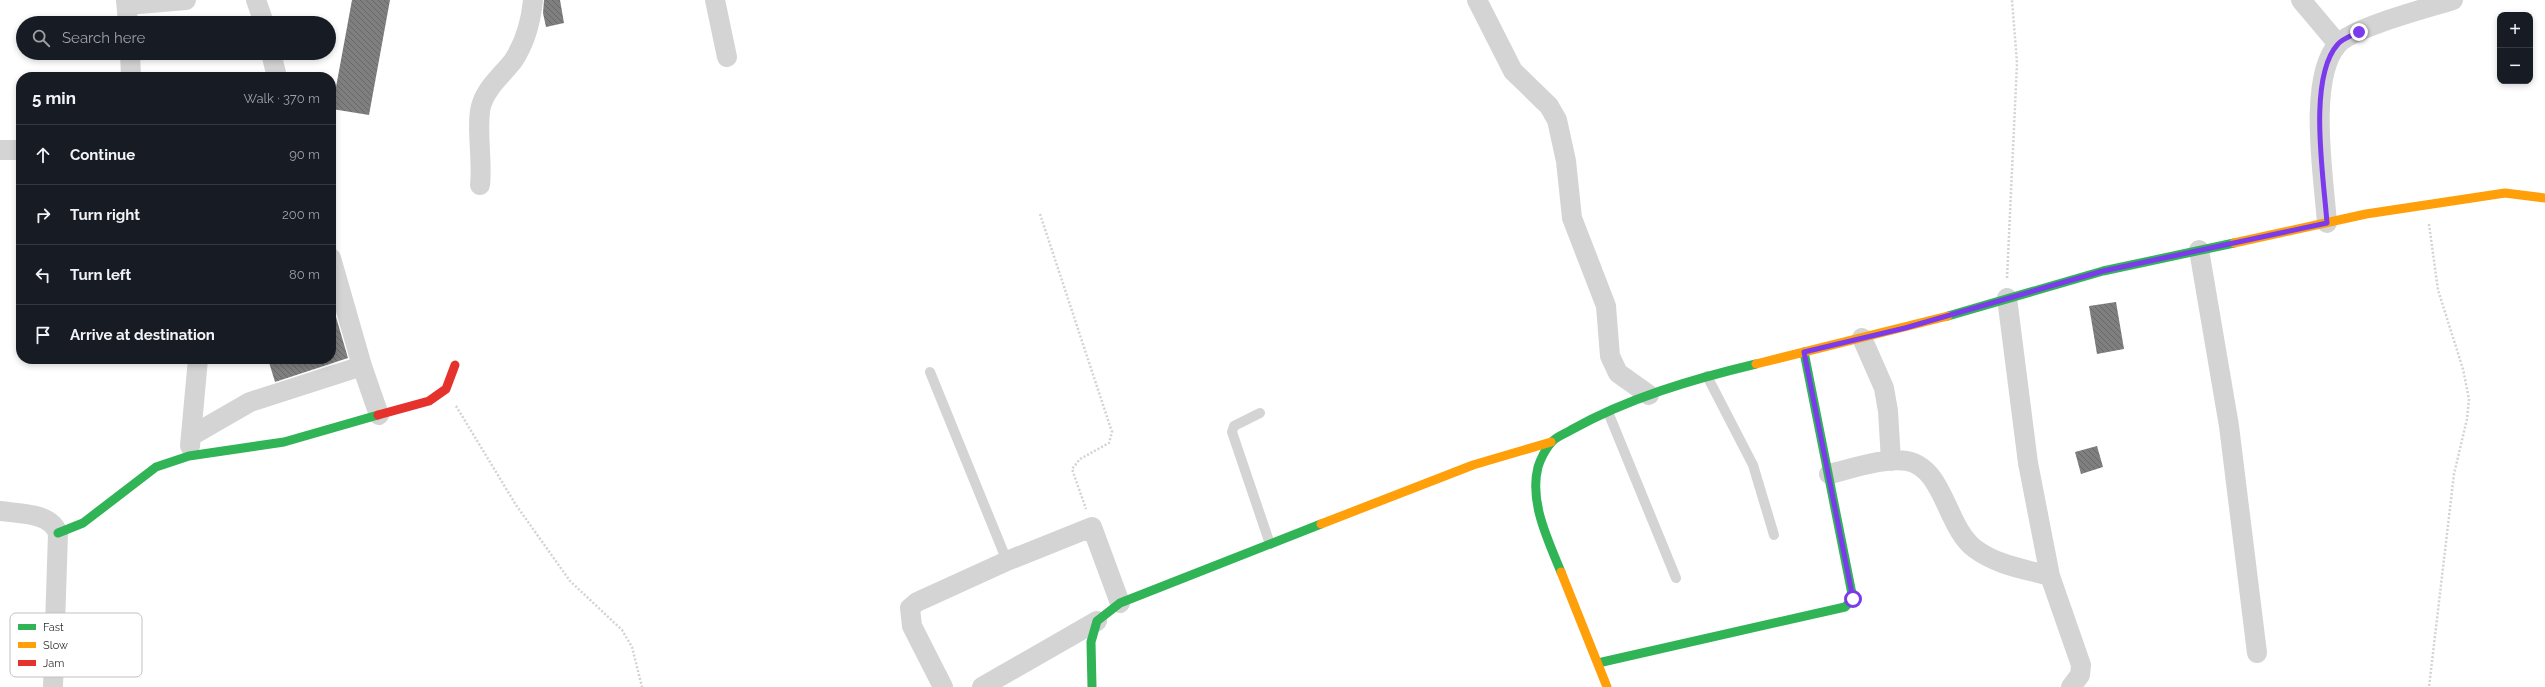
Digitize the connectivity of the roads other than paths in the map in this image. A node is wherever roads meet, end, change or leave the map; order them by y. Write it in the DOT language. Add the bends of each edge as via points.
graph roads {
  1 [pos="186,0"];
  2 [pos="256,0"];
  3 [pos="534,0"];
  4 [pos="715,0"];
  5 [pos="1477,0"];
  6 [pos="2301,0"];
  7 [pos="2453,0"];
  8 [pos="127,9"];
  9 [pos="262,16"];
  10 [pos="2338,44"];
  11 [pos="727,57"];
  12 [pos="130,60"];
  13 [pos="273,60"];
  14 [pos="131,72"];
  15 [pos="276,72"];
  16 [pos="0,150"];
  17 [pos="16,150"];
  18 [pos="480,185"];
  19 [pos="2545,198"];
  20 [pos="2327,223"];
  21 [pos="2199,250"];
  22 [pos="336,289"];
  23 [pos="2006,298"];
  24 [pos="1862,338"];
  25 [pos="1804,352"];
  26 [pos="198,364"];
  27 [pos="455,365"];
  28 [pos="362,366"];
  29 [pos="930,372"];
  30 [pos="1707,376"];
  31 [pos="1649,395"];
  32 [pos="1608,412"];
  33 [pos="1260,413"];
  34 [pos="379,416"];
  35 [pos="191,436"];
  36 [pos="1551,442"];
  37 [pos="189,456"];
  38 [pos="1891,461"];
  39 [pos="1829,474"];
  40 [pos="0,511"];
  41 [pos="58,533"];
  42 [pos="1774,535"];
  43 [pos="1270,544"];
  44 [pos="1007,561"];
  45 [pos="2050,576"];
  46 [pos="1676,578"];
  47 [pos="1120,603"];
  48 [pos="56,613"];
  49 [pos="1097,621"];
  50 [pos="2256,653"];
  51 [pos="1598,663"];
  52 [pos="54,677"];
  53 [pos="54,687"];
  54 [pos="943,687"];
  55 [pos="982,687"];
  56 [pos="1092,687"];
  57 [pos="1607,687"];
  58 [pos="2070,687"];
  1 -- 8 [label="street"];
  2 -- 9 [label="street"];
  3 -- 18 [label="street" via="527,32 514,59 482,103 479,124 482,168"];
  4 -- 11 [label="street"];
  5 -- 31 [label="street" via="1513,71 1549,106 1557,120 1566,161 1572,218 1606,306 1610,356 1618,373"];
  6 -- 10 [label="street"];
  7 -- 10 [label="street" via="2359,32"];
  10 -- 20 [label="street" via="2324,70 2319,106"];
  12 -- 14 [label="street"];
  13 -- 15 [label="street"];
  16 -- 17 [label="street"];
  19 -- 20 [label="street" via="2505,193"];
  20 -- 21 [label="street"];
  21 -- 23 [label="street" via="2103,271"];
  21 -- 50 [label="street" via="2229,426"];
  22 -- 28 [label="street"];
  23 -- 24 [label="street"];
  23 -- 45 [label="street" via="2028,463"];
  24 -- 25 [label="street"];
  24 -- 38 [label="street" via="1884,388"];
  25 -- 30 [label="street"];
  25 -- 39 [label="street"];
  26 -- 35 [label="street"];
  27 -- 34 [label="street" via="446,389 430,401"];
  28 -- 34 [label="street"];
  28 -- 35 [label="street" via="250,402"];
  29 -- 44 [label="lane"];
  30 -- 31 [label="street"];
  30 -- 42 [label="lane" via="1753,465"];
  31 -- 32 [label="street"];
  32 -- 36 [label="street"];
  32 -- 46 [label="lane"];
  33 -- 43 [label="lane" via="1234,426 1232,432"];
  34 -- 37 [label="street" via="284,442"];
  35 -- 37 [label="street"];
  36 -- 43 [label="street" via="1473,465"];
  36 -- 51 [label="street" via="1538,466 1535,482 1536,504"];
  37 -- 41 [label="street" via="156,467 83,523"];
  38 -- 39 [label="street"];
  38 -- 45 [label="street" via="1907,461 1923,468 1935,481 1956,525 1972,546 1990,558"];
  39 -- 51 [label="street" via="1853,593 1849,604"];
  40 -- 41 [label="street" via="36,516 50,521"];
  41 -- 48 [label="street"];
  43 -- 47 [label="street"];
  44 -- 47 [label="street" via="1092,527"];
  44 -- 54 [label="street" via="917,602 910,608 912,626"];
  45 -- 58 [label="street" via="2081,665 2076,683"];
  47 -- 49 [label="street"];
  49 -- 55 [label="street"];
  49 -- 56 [label="street" via="1091,642"];
  51 -- 57 [label="street"];
  52 -- 53 [label="street"];
}
